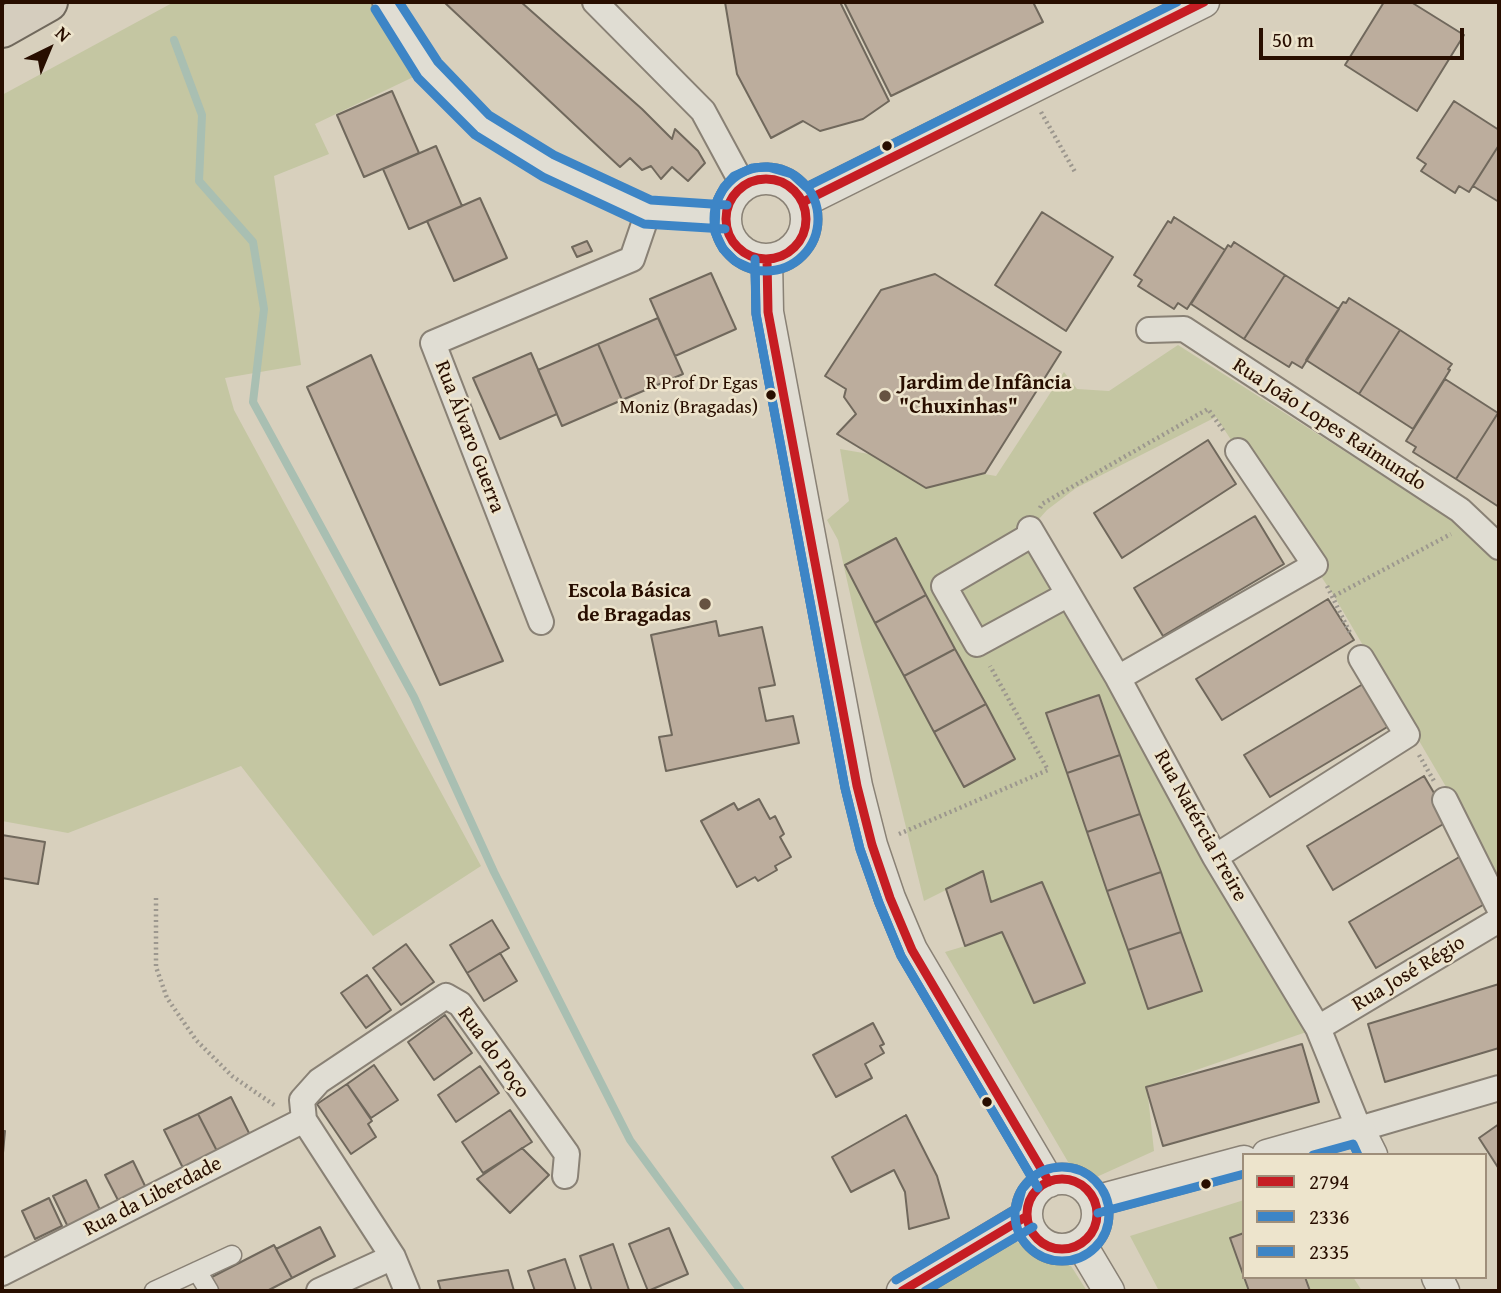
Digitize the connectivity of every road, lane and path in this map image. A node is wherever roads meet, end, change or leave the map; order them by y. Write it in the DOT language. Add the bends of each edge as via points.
graph roads {
  1 [pos="48,2"];
  2 [pos="385,2"];
  3 [pos="595,2"];
  4 [pos="1204,2"];
  5 [pos="2,28"];
  6 [pos="1029,91"];
  7 [pos="1075,172"];
  8 [pos="743,186"];
  9 [pos="803,202"];
  10 [pos="648,212"];
  11 [pos="726,218"];
  12 [pos="767,259"];
  13 [pos="1149,330"];
  14 [pos="1208,409"];
  15 [pos="1238,451"];
  16 [pos="1473,522"];
  17 [pos="1031,532"];
  18 [pos="1499,547"];
  19 [pos="1315,565"];
  20 [pos="1068,595"];
  21 [pos="1334,596"];
  22 [pos="541,622"];
  23 [pos="978,644"];
  24 [pos="1361,658"];
  25 [pos="1118,678"];
  26 [pos="1407,735"];
  27 [pos="1445,800"];
  28 [pos="872,845"];
  29 [pos="1215,857"];
  30 [pos="156,898"];
  31 [pos="1499,908"];
  32 [pos="1499,920"];
  33 [pos="1318,1028"];
  34 [pos="1499,1088"];
  35 [pos="304,1120"];
  36 [pos="1366,1142"];
  37 [pos="1282,1153"];
  38 [pos="1242,1162"];
  39 [pos="565,1176"];
  40 [pos="1049,1182"];
  41 [pos="1095,1201"];
  42 [pos="1027,1216"];
  43 [pos="1081,1244"];
  44 [pos="232,1255"];
  45 [pos="393,1257"];
  46 [pos="197,1270"];
  47 [pos="2,1273"];
  48 [pos="154,1291"];
  49 [pos="209,1291"];
  50 [pos="319,1291"];
  51 [pos="407,1291"];
  52 [pos="902,1291"];
  53 [pos="1109,1291"];
  1 -- 5 [label="highway"];
  2 -- 10 [label="street" via="428,69 481,125 548,166"];
  3 -- 8 [label="street" via="703,111"];
  4 -- 6 [label="street"];
  6 -- 7 [label="path"];
  6 -- 9 [label="street"];
  8 -- 9 [label="street" via="754,180 777,180"];
  8 -- 11 [label="street" via="728,205"];
  9 -- 12 [label="street" via="805,228 800,241 780,257"];
  10 -- 11 [label="street"];
  10 -- 22 [label="street, Rua Álvaro Guerra" via="632,259 433,343"];
  11 -- 12 [label="street" via="733,242 742,251"];
  12 -- 28 [label="street" via="768,312"];
  13 -- 16 [label="street, Rua João Lopes Raimundo" via="1184,329"];
  14 -- 17 [label="path" via="1042,504"];
  15 -- 19 [label="street"];
  16 -- 18 [label="street, Rua João Lopes Raimundo"];
  16 -- 21 [label="path"];
  17 -- 20 [label="street, Rua Natércia Freire"];
  17 -- 23 [label="street" via="944,586"];
  19 -- 21 [label="path"];
  19 -- 25 [label="street"];
  20 -- 23 [label="street"];
  20 -- 25 [label="street, Rua Natércia Freire"];
  21 -- 24 [label="path"];
  23 -- 28 [label="path" via="1048,770"];
  24 -- 26 [label="street"];
  25 -- 29 [label="street, Rua Natércia Freire"];
  26 -- 27 [label="path"];
  26 -- 29 [label="street"];
  27 -- 31 [label="street"];
  28 -- 40 [label="street" via="912,950"];
  29 -- 33 [label="street, Rua Natércia Freire"];
  30 -- 35 [label="path" via="156,967 167,998 196,1040 232,1076 266,1101"];
  32 -- 33 [label="street, Rua José Régio"];
  33 -- 36 [label="street, Rua Natércia Freire"];
  34 -- 36 [label="street"];
  35 -- 39 [label="street, Rua do Poço" via="302,1100 319,1081 446,996 460,1004 566,1154"];
  35 -- 45 [label="street"];
  35 -- 47 [label="street, Rua da Liberdade"];
  36 -- 37 [label="street"];
  38 -- 41 [label="street"];
  40 -- 41 [label="street" via="1071,1180"];
  40 -- 42 [label="street" via="1032,1195"];
  41 -- 43 [label="street" via="1096,1225"];
  42 -- 43 [label="street" via="1030,1228 1046,1245 1070,1248"];
  42 -- 52 [label="street"];
  43 -- 53 [label="street"];
  44 -- 46 [label="street"];
  45 -- 50 [label="street"];
  45 -- 51 [label="street"];
  46 -- 48 [label="street"];
  46 -- 49 [label="street"];
}
